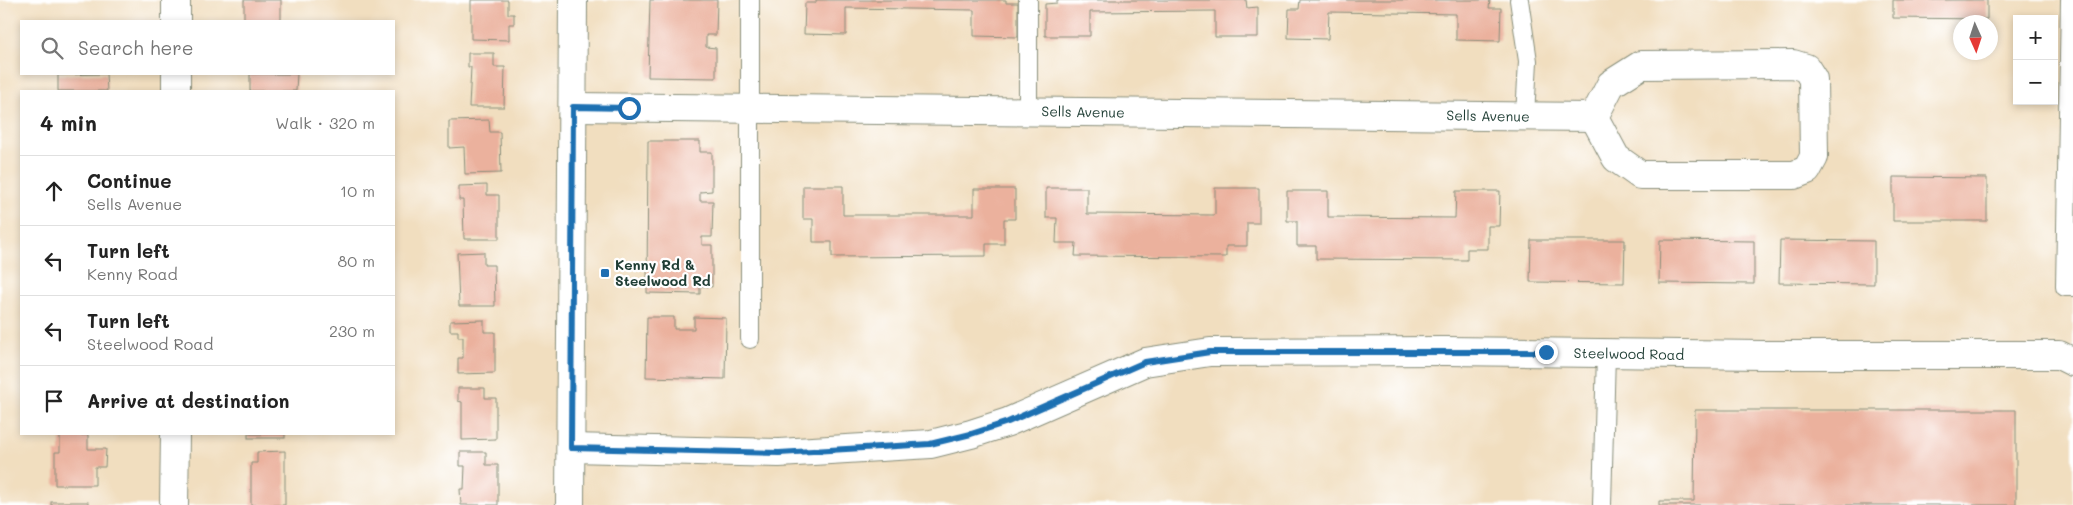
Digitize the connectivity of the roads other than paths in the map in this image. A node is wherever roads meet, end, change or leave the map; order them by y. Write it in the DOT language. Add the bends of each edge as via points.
graph roads {
  1 [pos="176,0"];
  2 [pos="574,0"];
  3 [pos="750,0"];
  4 [pos="1028,0"];
  5 [pos="1519,0"];
  6 [pos="2070,0"];
  7 [pos="176,20"];
  8 [pos="176,75"];
  9 [pos="176,90"];
  10 [pos="573,107"];
  11 [pos="751,110"];
  12 [pos="1028,112"];
  13 [pos="1525,116"];
  14 [pos="1594,117"];
  15 [pos="2073,287"];
  16 [pos="750,339"];
  17 [pos="1606,353"];
  18 [pos="2073,362"];
  19 [pos="175,435"];
  20 [pos="571,448"];
  21 [pos="174,505"];
  22 [pos="570,505"];
  23 [pos="1602,505"];
  1 -- 7 [label="street"];
  2 -- 10 [label="street"];
  3 -- 11 [label="lane"];
  4 -- 12 [label="lane"];
  5 -- 13 [label="lane" via="1528,60"];
  6 -- 15 [label="lane" via="2065,287"];
  8 -- 9 [label="street"];
  10 -- 11 [label="street, Sells Avenue"];
  10 -- 20 [label="street"];
  11 -- 12 [label="street, Sells Avenue"];
  11 -- 16 [label="lane"];
  12 -- 13 [label="street, Sells Avenue"];
  13 -- 14 [label="street, Sells Avenue"];
  14 -- 14 [label="street" via="1616,158 1640,175 1794,175 1807,170 1814,157 1813,78 1806,68 1793,64 1641,65 1611,84"];
  17 -- 18 [label="street, Steelwood Road" via="2059,355"];
  17 -- 20 [label="street, Steelwood Road" via="1210,352 1145,362 1008,422 930,444 779,453"];
  17 -- 23 [label="lane"];
  19 -- 21 [label="street"];
  20 -- 22 [label="street"];
}
